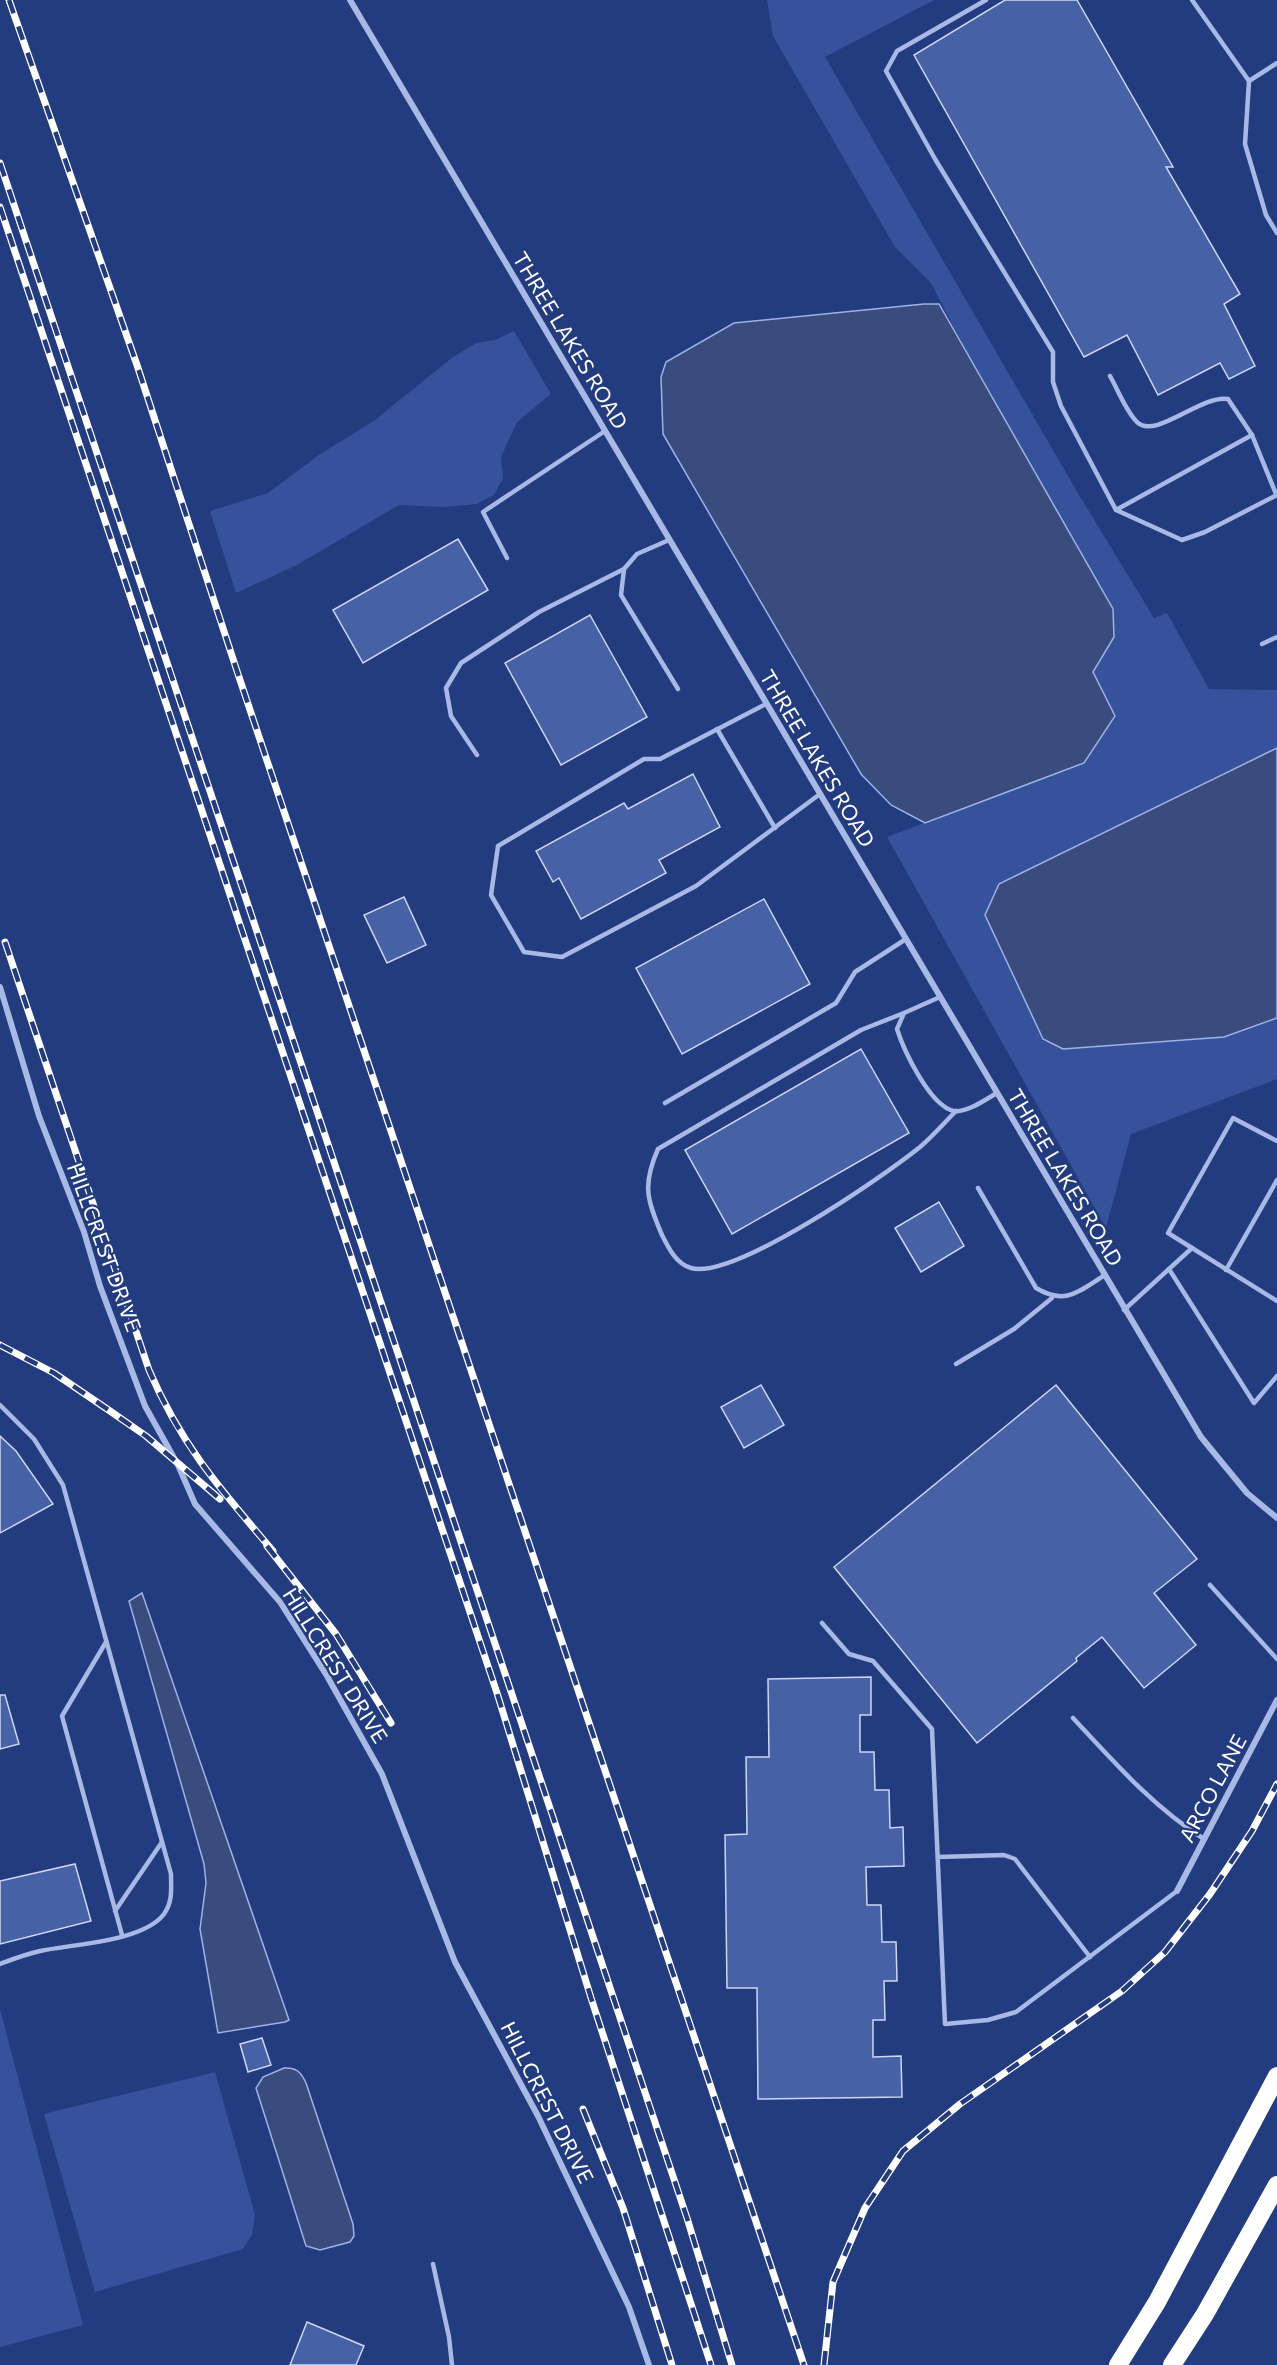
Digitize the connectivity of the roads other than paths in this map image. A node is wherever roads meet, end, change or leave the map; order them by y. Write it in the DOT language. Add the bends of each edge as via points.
graph roads {
  1 [pos="350,0"];
  2 [pos="986,0"];
  3 [pos="1192,0"];
  4 [pos="1277,63"];
  5 [pos="1249,81"];
  6 [pos="1277,233"];
  7 [pos="1110,376"];
  8 [pos="605,431"];
  9 [pos="1252,435"];
  10 [pos="1276,495"];
  11 [pos="1116,510"];
  12 [pos="669,540"];
  13 [pos="507,558"];
  14 [pos="624,569"];
  15 [pos="1277,637"];
  16 [pos="1263,644"];
  17 [pos="678,689"];
  18 [pos="766,704"];
  19 [pos="717,729"];
  20 [pos="477,755"];
  21 [pos="820,794"];
  22 [pos="775,828"];
  23 [pos="906,939"];
  24 [pos="0,987"];
  25 [pos="940,997"];
  26 [pos="8,1010"];
  27 [pos="0,1012"];
  28 [pos="904,1013"];
  29 [pos="997,1093"];
  30 [pos="665,1103"];
  31 [pos="956,1111"];
  32 [pos="1277,1142"];
  33 [pos="1277,1180"];
  34 [pos="978,1188"];
  35 [pos="1192,1248"];
  36 [pos="1169,1269"];
  37 [pos="1226,1270"];
  38 [pos="1105,1275"];
  39 [pos="1052,1298"];
  40 [pos="1277,1301"];
  41 [pos="1124,1310"];
  42 [pos="956,1364"];
  43 [pos="1277,1376"];
  44 [pos="0,1405"];
  45 [pos="1277,1518"];
  46 [pos="1210,1585"];
  47 [pos="822,1623"];
  48 [pos="106,1642"];
  49 [pos="1277,1659"];
  50 [pos="1277,1700"];
  51 [pos="1073,1718"];
  52 [pos="1204,1839"];
  53 [pos="162,1842"];
  54 [pos="938,1857"];
  55 [pos="1177,1891"];
  56 [pos="115,1911"];
  57 [pos="122,1935"];
  58 [pos="1090,1958"];
  59 [pos="0,1964"];
  60 [pos="1277,2076"];
  61 [pos="1277,2185"];
  62 [pos="433,2264"];
  63 [pos="452,2365"];
  64 [pos="649,2365"];
  65 [pos="1118,2365"];
  66 [pos="1172,2365"];
  1 -- 8 [label="street, THREE LAKES ROAD"];
  2 -- 11 [label="lane" via="897,51 886,71 1053,352 1053,382 1061,406"];
  3 -- 5 [label="lane"];
  4 -- 5 [label="lane"];
  5 -- 6 [label="lane" via="1245,144 1266,215"];
  7 -- 9 [label="lane" via="1142,425 1160,426 1201,402 1220,398 1228,399"];
  8 -- 12 [label="street, THREE LAKES ROAD"];
  8 -- 13 [label="lane" via="483,512"];
  9 -- 10 [label="lane"];
  9 -- 11 [label="lane"];
  10 -- 11 [label="lane" via="1182,540"];
  12 -- 14 [label="lane" via="637,554"];
  12 -- 18 [label="street, THREE LAKES ROAD"];
  14 -- 17 [label="lane" via="621,595"];
  14 -- 20 [label="lane" via="539,612 460,663 446,688 451,716"];
  15 -- 16 [label="lane"];
  18 -- 19 [label="lane"];
  18 -- 21 [label="street, THREE LAKES ROAD"];
  19 -- 22 [label="lane"];
  19 -- 22 [label="lane" via="660,759 644,759 498,846 491,895 524,952 562,957 696,886"];
  21 -- 22 [label="lane"];
  21 -- 23 [label="street, THREE LAKES ROAD"];
  23 -- 25 [label="street, THREE LAKES ROAD"];
  23 -- 30 [label="lane" via="855,972 836,1003"];
  24 -- 26 [label="street, HILLCREST DRIVE"];
  25 -- 28 [label="lane"];
  25 -- 29 [label="street, THREE LAKES ROAD"];
  26 -- 27 [label="lane"];
  26 -- 64 [label="street, HILLCREST DRIVE" via="39,1116 145,1406 195,1504 280,1602 382,1774 455,1962 538,2116 629,2307"];
  28 -- 31 [label="lane" via="897,1029 903,1048 938,1103"];
  28 -- 31 [label="lane" via="861,1030 658,1149 649,1168 648,1202 670,1253 690,1268 722,1266 774,1243 889,1171"];
  29 -- 31 [label="lane"];
  29 -- 38 [label="street, THREE LAKES ROAD"];
  32 -- 35 [label="lane" via="1233,1118 1168,1233"];
  33 -- 37 [label="lane"];
  34 -- 39 [label="lane" via="1036,1288"];
  35 -- 36 [label="lane"];
  35 -- 37 [label="lane"];
  36 -- 41 [label="lane"];
  36 -- 43 [label="lane" via="1254,1403"];
  37 -- 40 [label="lane"];
  38 -- 39 [label="lane" via="1072,1295"];
  38 -- 41 [label="street, THREE LAKES ROAD"];
  39 -- 42 [label="lane" via="1014,1329"];
  41 -- 45 [label="street, THREE LAKES ROAD" via="1201,1437 1247,1493"];
  44 -- 48 [label="lane" via="34,1439 63,1485"];
  46 -- 49 [label="lane"];
  47 -- 54 [label="lane" via="849,1654 873,1661 932,1729"];
  48 -- 53 [label="lane"];
  48 -- 56 [label="lane" via="62,1716"];
  50 -- 52 [label="street, ARCO LANE"];
  51 -- 52 [label="lane" via="1144,1794 1174,1821"];
  52 -- 55 [label="street, ARCO LANE"];
  53 -- 56 [label="lane"];
  53 -- 57 [label="lane" via="171,1874 172,1899 163,1916"];
  54 -- 58 [label="lane" via="1004,1855 1015,1859"];
  54 -- 58 [label="lane" via="945,2024 988,2020 1016,2012"];
  55 -- 58 [label="lane"];
  56 -- 57 [label="lane"];
  57 -- 59 [label="lane" via="40,1951"];
  60 -- 65 [label="highway" via="1157,2302"];
  61 -- 66 [label="highway"];
  62 -- 63 [label="lane"];
}
